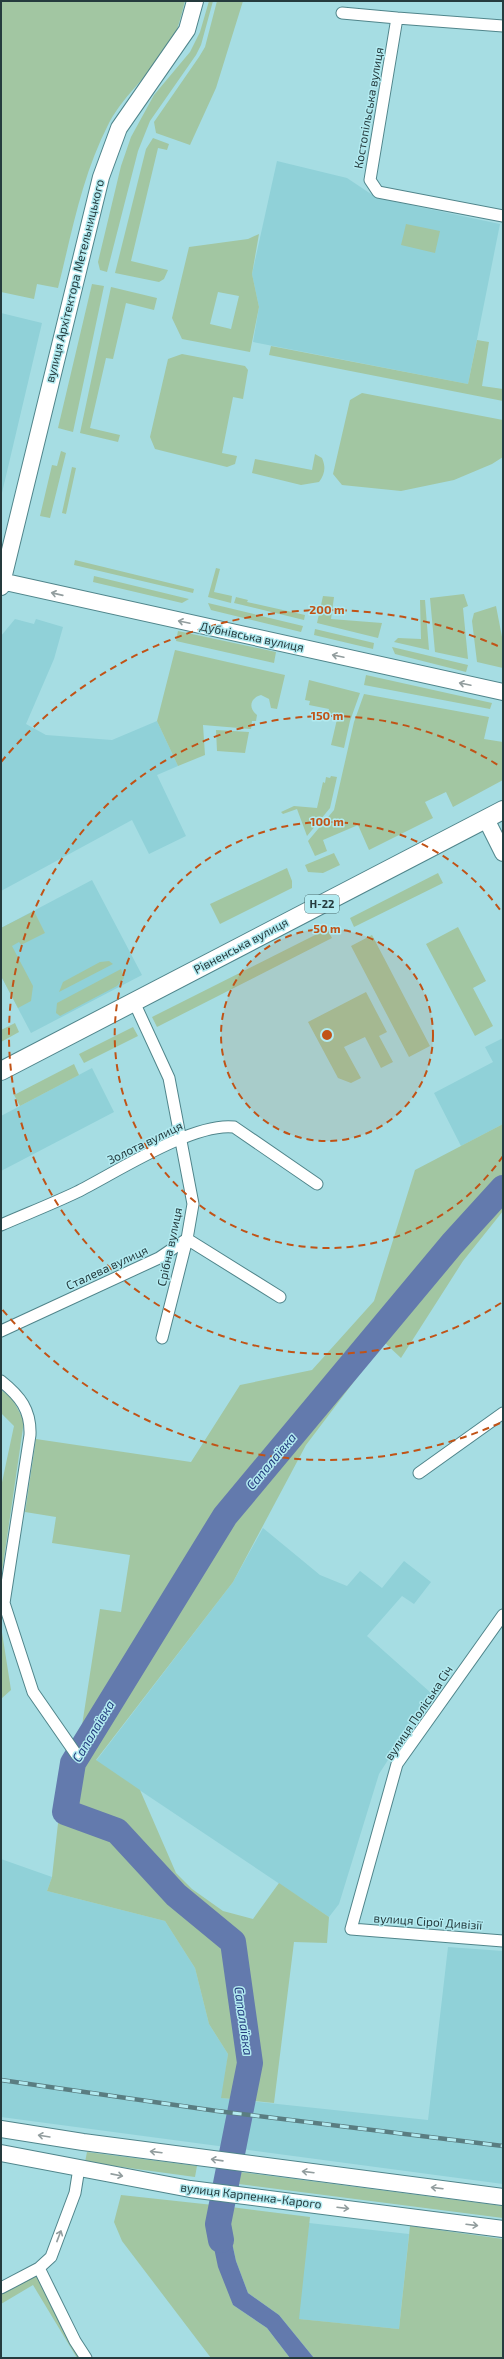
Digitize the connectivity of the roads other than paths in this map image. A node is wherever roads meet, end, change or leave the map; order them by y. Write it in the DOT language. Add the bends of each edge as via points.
graph roads {
  1 [pos="195,1"];
  2 [pos="342,13"];
  3 [pos="397,18"];
  4 [pos="503,26"];
  5 [pos="503,216"];
  6 [pos="1,583"];
  7 [pos="503,692"];
  8 [pos="503,810"];
  9 [pos="486,819"];
  10 [pos="503,853"];
  11 [pos="134,1002"];
  12 [pos="1,1071"];
  13 [pos="181,1137"];
  14 [pos="317,1184"];
  15 [pos="1,1225"];
  16 [pos="187,1239"];
  17 [pos="280,1297"];
  18 [pos="1,1331"];
  19 [pos="162,1338"];
  20 [pos="1,1381"];
  21 [pos="503,1413"];
  22 [pos="419,1473"];
  23 [pos="503,1615"];
  24 [pos="76,1754"];
  25 [pos="351,1929"];
  26 [pos="503,1941"];
  27 [pos="1,2129"];
  28 [pos="83,2142"];
  29 [pos="1,2154"];
  30 [pos="79,2168"];
  31 [pos="503,2197"];
  32 [pos="503,2228"];
  33 [pos="39,2268"];
  34 [pos="1,2288"];
  35 [pos="86,2358"];
  1 -- 6 [label="street, вулиця Архітектора Метельницького" via="187,30 119,128 101,177"];
  2 -- 3 [label="street"];
  3 -- 4 [label="street"];
  3 -- 5 [label="street, Костопільська вулиця" via="370,180 378,192"];
  7 -- 6 [label="street, Дубнівська вулиця, one-way"];
  8 -- 9 [label="main road, Рівненська вулиця / Н-22"];
  9 -- 10 [label="street"];
  9 -- 11 [label="main road, Рівненська вулиця / Н-22"];
  11 -- 12 [label="main road, Рівненська вулиця / Н-22"];
  11 -- 13 [label="street, Срібна вулиця" via="169,1078"];
  13 -- 14 [label="street, Золота вулиця" via="225,1126 234,1127"];
  13 -- 15 [label="street, Золота вулиця" via="76,1192"];
  13 -- 16 [label="street, Срібна вулиця" via="193,1204"];
  16 -- 17 [label="street"];
  16 -- 18 [label="street, Сталева вулиця" via="159,1258"];
  16 -- 19 [label="street, Срібна вулиця"];
  20 -- 24 [label="street" via="16,1394 30,1420 30,1435 4,1603 33,1692"];
  21 -- 22 [label="street"];
  23 -- 25 [label="street, вулиця Поліська Січ" via="397,1764"];
  25 -- 26 [label="street, вулиця Сірої Дивізії"];
  28 -- 27 [label="street, one-way"];
  28 -- 30 [label="street"];
  31 -- 28 [label="street, one-way"];
  29 -- 30 [label="street, вулиця Карпенка-Карого"];
  30 -- 32 [label="street, вулиця Карпенка-Карого, one-way" via="190,2189"];
  33 -- 30 [label="street, one-way" via="51,2257 75,2193"];
  33 -- 34 [label="street"];
  33 -- 35 [label="street"];
}
